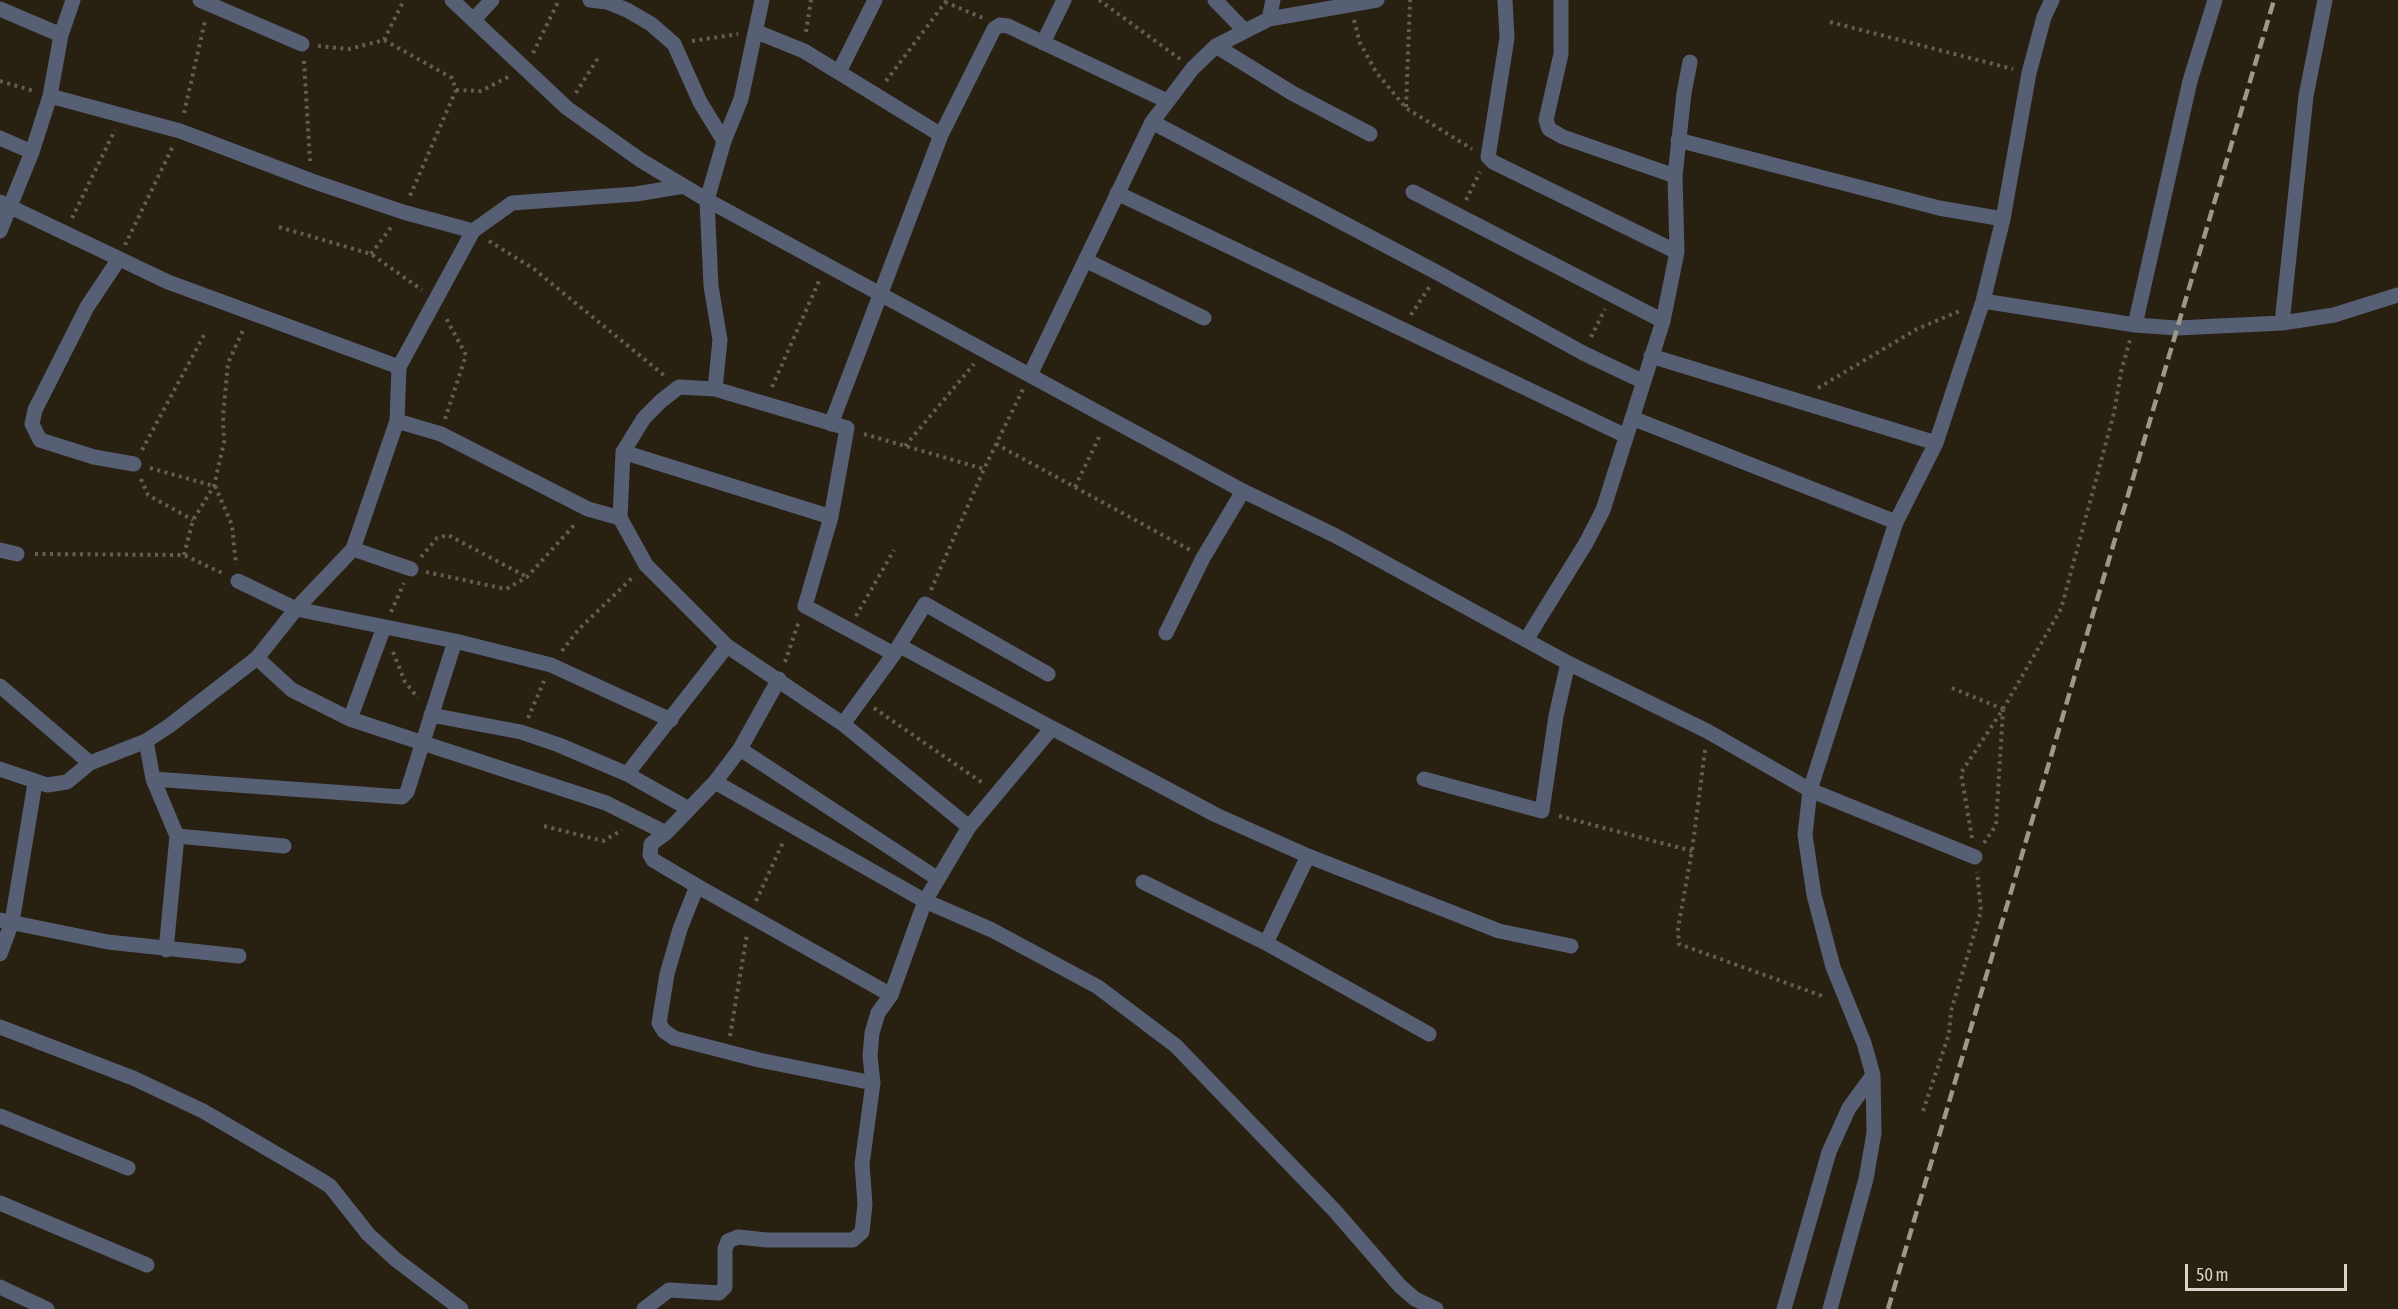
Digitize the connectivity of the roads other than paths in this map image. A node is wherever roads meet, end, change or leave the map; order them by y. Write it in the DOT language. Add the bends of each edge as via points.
graph roads {
  1 [pos="73,0"];
  2 [pos="452,0"];
  3 [pos="492,0"];
  4 [pos="590,0"];
  5 [pos="762,0"];
  6 [pos="875,0"];
  7 [pos="1064,0"];
  8 [pos="1215,0"];
  9 [pos="1273,0"];
  10 [pos="1377,0"];
  11 [pos="1505,0"];
  12 [pos="1561,0"];
  13 [pos="2052,0"];
  14 [pos="2215,0"];
  15 [pos="2325,0"];
  16 [pos="607,1"];
  17 [pos="205,2"];
  18 [pos="0,9"];
  19 [pos="474,19"];
  20 [pos="1269,19"];
  21 [pos="757,32"];
  22 [pos="1245,32"];
  23 [pos="61,35"];
  24 [pos="1043,43"];
  25 [pos="302,44"];
  26 [pos="1216,46"];
  27 [pos="1690,62"];
  28 [pos="839,72"];
  29 [pos="50,96"];
  30 [pos="1167,101"];
  31 [pos="1152,122"];
  32 [pos="1370,134"];
  33 [pos="941,135"];
  34 [pos="0,138"];
  35 [pos="1678,140"];
  36 [pos="724,141"];
  37 [pos="32,152"];
  38 [pos="1675,176"];
  39 [pos="684,186"];
  40 [pos="1413,192"];
  41 [pos="1117,193"];
  42 [pos="707,200"];
  43 [pos="5,203"];
  44 [pos="2003,219"];
  45 [pos="0,231"];
  46 [pos="473,231"];
  47 [pos="1677,252"];
  48 [pos="118,259"];
  49 [pos="1087,261"];
  50 [pos="2398,295"];
  51 [pos="882,296"];
  52 [pos="1983,301"];
  53 [pos="1204,318"];
  54 [pos="1663,321"];
  55 [pos="2282,323"];
  56 [pos="2135,325"];
  57 [pos="1652,356"];
  58 [pos="399,367"];
  59 [pos="1030,375"];
  60 [pos="1642,381"];
  61 [pos="715,389"];
  62 [pos="1632,418"];
  63 [pos="397,421"];
  64 [pos="831,424"];
  65 [pos="1626,436"];
  66 [pos="1936,443"];
  67 [pos="623,452"];
  68 [pos="134,464"];
  69 [pos="1243,491"];
  70 [pos="831,517"];
  71 [pos="620,519"];
  72 [pos="1896,522"];
  73 [pos="352,549"];
  74 [pos="0,550"];
  75 [pos="17,554"];
  76 [pos="411,569"];
  77 [pos="238,581"];
  78 [pos="296,609"];
  79 [pos="384,627"];
  80 [pos="1166,633"];
  81 [pos="1526,640"];
  82 [pos="455,641"];
  83 [pos="727,645"];
  84 [pos="897,650"];
  85 [pos="257,658"];
  86 [pos="1568,663"];
  87 [pos="1048,674"];
  88 [pos="779,679"];
  89 [pos="0,686"];
  90 [pos="431,715"];
  91 [pos="350,719"];
  92 [pos="671,720"];
  93 [pos="843,723"];
  94 [pos="1052,728"];
  95 [pos="146,741"];
  96 [pos="421,744"];
  97 [pos="740,749"];
  98 [pos="90,763"];
  99 [pos="0,770"];
  100 [pos="627,774"];
  101 [pos="153,779"];
  102 [pos="1424,779"];
  103 [pos="715,782"];
  104 [pos="35,783"];
  105 [pos="1810,790"];
  106 [pos="689,809"];
  107 [pos="969,827"];
  108 [pos="666,833"];
  109 [pos="177,836"];
  110 [pos="284,846"];
  111 [pos="1308,856"];
  112 [pos="1975,857"];
  113 [pos="938,879"];
  114 [pos="1143,882"];
  115 [pos="697,886"];
  116 [pos="925,901"];
  117 [pos="6,921"];
  118 [pos="1266,944"];
  119 [pos="1571,946"];
  120 [pos="166,950"];
  121 [pos="0,954"];
  122 [pos="239,956"];
  123 [pos="891,995"];
  124 [pos="0,1027"];
  125 [pos="1429,1034"];
  126 [pos="1873,1075"];
  127 [pos="873,1083"];
  128 [pos="0,1116"];
  129 [pos="128,1168"];
  130 [pos="0,1203"];
  131 [pos="147,1265"];
  132 [pos="0,1287"];
  133 [pos="1430,1308"];
  134 [pos="47,1309"];
  135 [pos="461,1309"];
  136 [pos="644,1309"];
  137 [pos="1784,1309"];
  138 [pos="1830,1309"];
  1 -- 23 [label="street"];
  2 -- 19 [label="street"];
  3 -- 19 [label="street"];
  4 -- 16 [label="street"];
  5 -- 21 [label="street"];
  6 -- 28 [label="street"];
  7 -- 24 [label="street"];
  8 -- 22 [label="street"];
  9 -- 20 [label="street"];
  10 -- 20 [label="street"];
  11 -- 47 [label="street" via="1507,38 1488,157"];
  12 -- 38 [label="street" via="1561,54 1546,120 1549,129"];
  13 -- 44 [label="street" via="2029,73"];
  14 -- 56 [label="street" via="2190,81"];
  15 -- 55 [label="street" via="2306,96"];
  16 -- 36 [label="street" via="651,24 675,44 700,102"];
  17 -- 25 [label="street"];
  18 -- 23 [label="street"];
  19 -- 39 [label="street" via="567,108"];
  20 -- 22 [label="street"];
  21 -- 28 [label="street" via="804,51"];
  21 -- 36 [label="street" via="741,99"];
  22 -- 26 [label="street"];
  23 -- 29 [label="street"];
  24 -- 30 [label="street"];
  24 -- 33 [label="street" via="1008,26 994,29"];
  26 -- 30 [label="street"];
  26 -- 32 [label="street" via="1292,93"];
  27 -- 35 [label="street"];
  28 -- 33 [label="street"];
  29 -- 37 [label="street"];
  29 -- 46 [label="street" via="180,131 312,181"];
  30 -- 31 [label="street"];
  31 -- 41 [label="street"];
  31 -- 60 [label="street"];
  33 -- 51 [label="street"];
  34 -- 37 [label="street"];
  35 -- 38 [label="street"];
  35 -- 44 [label="street" via="1939,208"];
  36 -- 42 [label="street"];
  37 -- 43 [label="street"];
  38 -- 47 [label="street"];
  39 -- 42 [label="street"];
  39 -- 46 [label="street" via="636,194 512,203"];
  40 -- 54 [label="street"];
  41 -- 49 [label="street"];
  41 -- 65 [label="street"];
  42 -- 51 [label="street"];
  42 -- 61 [label="street" via="711,286 720,340"];
  43 -- 45 [label="street"];
  43 -- 48 [label="street"];
  44 -- 52 [label="street"];
  46 -- 58 [label="street"];
  47 -- 54 [label="street"];
  48 -- 58 [label="street" via="168,282"];
  48 -- 68 [label="street" via="87,307 35,410 32,424 40,440 94,457"];
  49 -- 53 [label="street"];
  49 -- 59 [label="street"];
  50 -- 55 [label="street" via="2334,315"];
  51 -- 59 [label="street"];
  51 -- 64 [label="street"];
  52 -- 56 [label="street"];
  52 -- 66 [label="street"];
  54 -- 57 [label="street"];
  55 -- 56 [label="street" via="2177,328"];
  57 -- 60 [label="street"];
  57 -- 66 [label="street"];
  58 -- 63 [label="street"];
  59 -- 69 [label="street"];
  60 -- 62 [label="street"];
  61 -- 64 [label="street"];
  61 -- 67 [label="street" via="679,387 644,418"];
  62 -- 65 [label="street"];
  62 -- 72 [label="street"];
  63 -- 71 [label="street" via="441,434 588,509"];
  63 -- 73 [label="street"];
  64 -- 70 [label="street" via="847,428"];
  65 -- 81 [label="street" via="1603,510"];
  66 -- 72 [label="street"];
  67 -- 70 [label="street"];
  67 -- 71 [label="street"];
  69 -- 80 [label="street" via="1203,558"];
  69 -- 81 [label="street" via="1336,536"];
  70 -- 84 [label="street" via="805,606"];
  71 -- 83 [label="street" via="646,565"];
  72 -- 105 [label="street"];
  73 -- 76 [label="street"];
  73 -- 78 [label="street"];
  74 -- 75 [label="street"];
  77 -- 78 [label="street"];
  78 -- 79 [label="street"];
  78 -- 85 [label="street"];
  79 -- 82 [label="street"];
  79 -- 91 [label="street"];
  81 -- 86 [label="street"];
  82 -- 90 [label="street"];
  82 -- 92 [label="street" via="551,665"];
  83 -- 88 [label="street"];
  83 -- 92 [label="street"];
  84 -- 87 [label="street" via="925,604"];
  84 -- 93 [label="street"];
  84 -- 94 [label="street"];
  85 -- 91 [label="street" via="292,690"];
  85 -- 95 [label="street" via="193,710"];
  86 -- 102 [label="street" via="1542,811"];
  86 -- 105 [label="street" via="1707,731"];
  88 -- 93 [label="street"];
  88 -- 97 [label="street"];
  89 -- 98 [label="street"];
  90 -- 96 [label="street"];
  90 -- 100 [label="street" via="522,732"];
  91 -- 96 [label="street"];
  92 -- 100 [label="street"];
  93 -- 107 [label="street"];
  94 -- 107 [label="street"];
  94 -- 111 [label="street" via="1215,814"];
  95 -- 98 [label="street"];
  95 -- 101 [label="street"];
  96 -- 101 [label="street" via="407,792 398,798"];
  96 -- 108 [label="street" via="606,803"];
  97 -- 103 [label="street"];
  97 -- 113 [label="street"];
  98 -- 104 [label="street" via="67,782"];
  99 -- 104 [label="street"];
  100 -- 106 [label="street"];
  101 -- 109 [label="street"];
  103 -- 106 [label="street"];
  103 -- 116 [label="street"];
  104 -- 117 [label="street"];
  105 -- 112 [label="street"];
  105 -- 126 [label="street" via="1806,835 1814,894 1833,967"];
  106 -- 108 [label="street"];
  107 -- 113 [label="street"];
  108 -- 115 [label="street" via="651,844 650,855"];
  109 -- 110 [label="street"];
  109 -- 120 [label="street"];
  111 -- 118 [label="street"];
  111 -- 119 [label="street" via="1499,931"];
  113 -- 116 [label="street"];
  114 -- 118 [label="street"];
  115 -- 123 [label="street"];
  115 -- 127 [label="street" via="667,974 659,1023 664,1030 674,1038 728,1052"];
  116 -- 123 [label="street"];
  116 -- 133 [label="street" via="992,930 1098,987 1176,1046 1335,1211 1400,1286"];
  117 -- 120 [label="street"];
  117 -- 121 [label="street"];
  118 -- 125 [label="street"];
  120 -- 122 [label="street"];
  123 -- 127 [label="street" via="878,1013 872,1033"];
  124 -- 135 [label="street" via="133,1078 204,1111 309,1173 330,1186 368,1234 395,1259"];
  126 -- 137 [label="street" via="1849,1108 1829,1152"];
  126 -- 138 [label="street" via="1874,1133 1866,1179"];
  127 -- 136 [label="street" via="862,1164 862,1232 852,1239 738,1237 728,1241 725,1249 725,1287 719,1293 669,1290"];
  128 -- 129 [label="street"];
  130 -- 131 [label="street"];
  132 -- 134 [label="street"];
}
